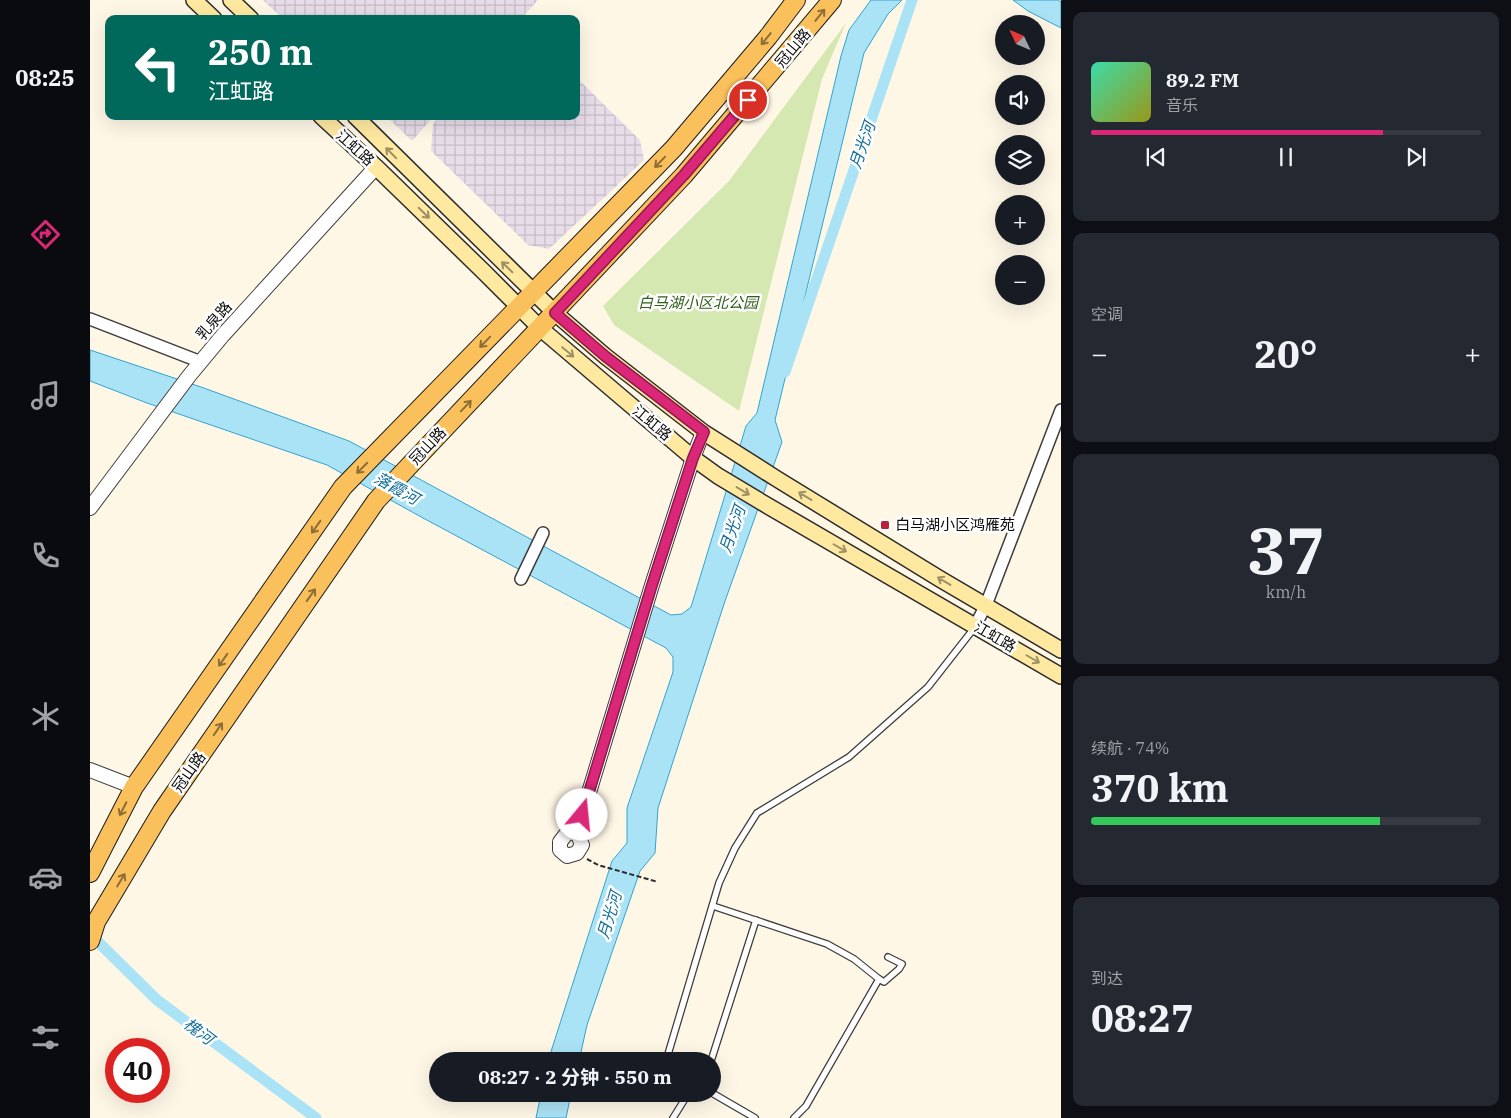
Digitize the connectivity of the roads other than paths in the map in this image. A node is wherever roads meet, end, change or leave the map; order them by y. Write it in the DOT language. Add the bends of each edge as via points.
graph roads {
  1 [pos="194,0"];
  2 [pos="231,0"];
  3 [pos="796,0"];
  4 [pos="832,0"];
  5 [pos="210,15"];
  6 [pos="247,15"];
  7 [pos="325,120"];
  8 [pos="359,120"];
  9 [pos="376,167"];
  10 [pos="534,292"];
  11 [pos="519,307"];
  12 [pos="555,313"];
  13 [pos="90,319"];
  14 [pos="540,328"];
  15 [pos="201,362"];
  16 [pos="1061,410"];
  17 [pos="704,432"];
  18 [pos="693,458"];
  19 [pos="90,508"];
  20 [pos="543,533"];
  21 [pos="521,579"];
  22 [pos="986,605"];
  23 [pos="975,626"];
  24 [pos="1061,650"];
  25 [pos="1061,676"];
  26 [pos="90,770"];
  27 [pos="134,787"];
  28 [pos="577,832"];
  29 [pos="90,872"];
  30 [pos="713,906"];
  31 [pos="756,920"];
  32 [pos="90,941"];
  33 [pos="888,957"];
  34 [pos="879,979"];
  35 [pos="669,1052"];
  36 [pos="714,1052"];
  37 [pos="721,1097"];
  38 [pos="683,1102"];
  39 [pos="673,1118"];
  40 [pos="755,1118"];
  41 [pos="794,1118"];
  1 -- 5 [label="main road"];
  2 -- 6 [label="main road"];
  3 -- 10 [label="main road, 冠山路, one-way" via="674,148"];
  12 -- 4 [label="main road, 冠山路, one-way" via="684,175"];
  7 -- 9 [label="main road, 江虹路"];
  10 -- 8 [label="main road, 江虹路, one-way"];
  9 -- 11 [label="main road, 江虹路, one-way"];
  9 -- 15 [label="street, 乳泉路"];
  10 -- 11 [label="main road, 冠山路"];
  10 -- 12 [label="main road, 江虹路"];
  11 -- 14 [label="main road, 江虹路"];
  11 -- 27 [label="main road, 冠山路, one-way" via="344,487"];
  12 -- 14 [label="main road, 冠山路"];
  12 -- 17 [label="main road, 江虹路"];
  13 -- 15 [label="street"];
  14 -- 18 [label="main road, 江虹路, one-way"];
  32 -- 14 [label="main road, 冠山路, one-way" via="96,922 162,811 376,501"];
  15 -- 19 [label="street, 乳泉路"];
  16 -- 22 [label="street"];
  17 -- 18 [label="street"];
  22 -- 17 [label="main road, 江虹路, one-way"];
  18 -- 23 [label="main road, 江虹路, one-way" via="768,506"];
  18 -- 28 [label="street"];
  20 -- 21 [label="street"];
  22 -- 23 [label="street"];
  22 -- 24 [label="main road, 江虹路"];
  23 -- 25 [label="main road, 江虹路, one-way"];
  23 -- 30 [label="lane" via="928,687 849,756 757,813 719,883"];
  26 -- 27 [label="street"];
  27 -- 29 [label="main road, 冠山路, one-way"];
  30 -- 31 [label="lane"];
  30 -- 35 [label="lane"];
  31 -- 34 [label="lane" via="827,944 854,959"];
  31 -- 36 [label="lane"];
  33 -- 34 [label="lane" via="902,964 884,982"];
  34 -- 41 [label="lane" via="806,1106"];
  37 -- 40 [label="lane"];
  38 -- 39 [label="lane"];
}
